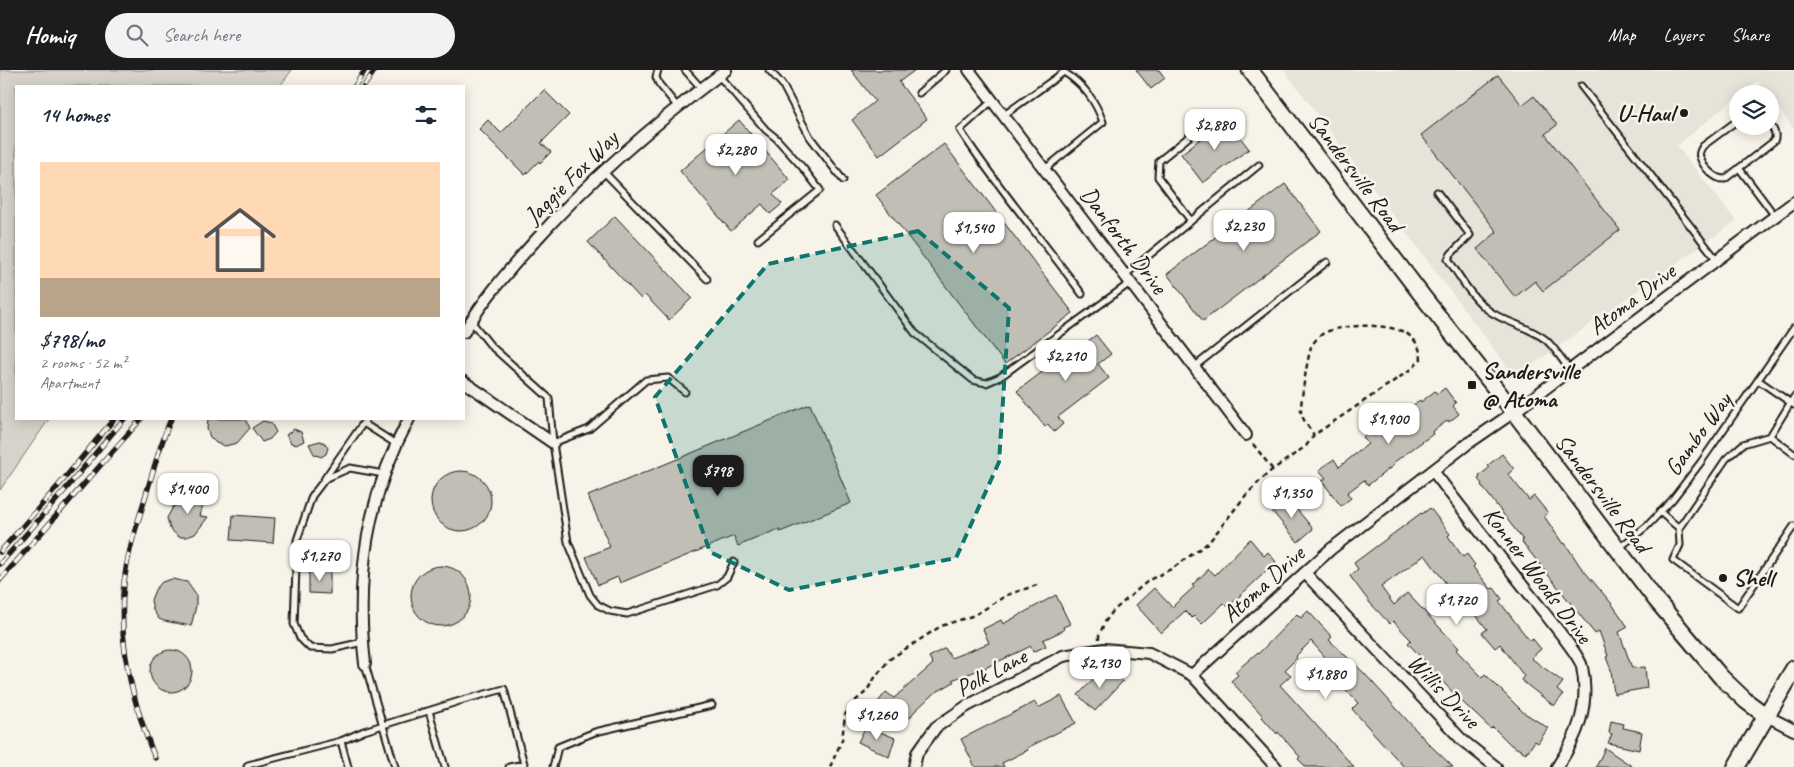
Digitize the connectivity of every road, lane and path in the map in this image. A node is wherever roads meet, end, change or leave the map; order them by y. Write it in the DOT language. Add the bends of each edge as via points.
graph roads {
  1 [pos="658,70"];
  2 [pos="685,70"];
  3 [pos="770,70"];
  4 [pos="946,70"];
  5 [pos="969,70"];
  6 [pos="1250,70"];
  7 [pos="722,73"];
  8 [pos="1581,86"];
  9 [pos="701,88"];
  10 [pos="919,93"];
  11 [pos="992,101"];
  12 [pos="677,106"];
  13 [pos="1004,115"];
  14 [pos="1206,123"];
  15 [pos="1729,127"];
  16 [pos="1775,135"];
  17 [pos="1259,166"];
  18 [pos="1739,168"];
  19 [pos="1044,169"];
  20 [pos="603,171"];
  21 [pos="843,180"];
  22 [pos="1437,192"];
  23 [pos="1794,202"];
  24 [pos="1776,216"];
  25 [pos="1191,221"];
  26 [pos="835,225"];
  27 [pos="758,240"];
  28 [pos="1717,260"];
  29 [pos="1328,262"];
  30 [pos="707,279"];
  31 [pos="1128,279"];
  32 [pos="1082,294"];
  33 [pos="470,321"];
  34 [pos="1794,328"];
  35 [pos="465,330"];
  36 [pos="1194,367"];
  37 [pos="1570,370"];
  38 [pos="1758,380"];
  39 [pos="465,383"];
  40 [pos="685,392"];
  41 [pos="1793,402"];
  42 [pos="1514,412"];
  43 [pos="408,420"];
  44 [pos="364,421"];
  45 [pos="1246,435"];
  46 [pos="1314,435"];
  47 [pos="1770,436"];
  48 [pos="553,443"];
  49 [pos="396,444"];
  50 [pos="1794,454"];
  51 [pos="1273,470"];
  52 [pos="1433,471"];
  53 [pos="384,474"];
  54 [pos="325,478"];
  55 [pos="1660,512"];
  56 [pos="1794,526"];
  57 [pos="1679,528"];
  58 [pos="1618,549"];
  59 [pos="734,562"];
  60 [pos="1305,573"];
  61 [pos="1037,585"];
  62 [pos="1099,635"];
  63 [pos="364,642"];
  64 [pos="365,664"];
  65 [pos="1794,669"];
  66 [pos="1192,675"];
  67 [pos="712,705"];
  68 [pos="429,711"];
  69 [pos="1765,715"];
  70 [pos="384,726"];
  71 [pos="1794,730"];
  72 [pos="341,741"];
  73 [pos="247,767"];
  74 [pos="348,767"];
  75 [pos="395,767"];
  76 [pos="445,767"];
  77 [pos="509,767"];
  78 [pos="553,767"];
  79 [pos="830,767"];
  80 [pos="914,767"];
  81 [pos="1276,767"];
  82 [pos="1496,767"];
  83 [pos="1557,767"];
  84 [pos="1736,767"];
  1 -- 12 [label="lane" via="659,84"];
  2 -- 9 [label="lane"];
  3 -- 21 [label="lane" via="782,84 810,137"];
  4 -- 10 [label="lane"];
  5 -- 11 [label="street, Danforth Drive"];
  6 -- 42 [label="street, Sandersville Road"];
  7 -- 9 [label="street, Jaggie Fox Way"];
  7 -- 27 [label="lane" via="766,130 820,190"];
  8 -- 28 [label="lane"];
  9 -- 12 [label="street, Jaggie Fox Way"];
  11 -- 13 [label="street, Danforth Drive"];
  11 -- 32 [label="lane" via="960,130 987,171"];
  12 -- 20 [label="street, Jaggie Fox Way"];
  13 -- 19 [label="street, Danforth Drive"];
  13 -- 19 [label="lane" via="1064,72 1083,87 1103,122"];
  14 -- 25 [label="lane" via="1160,161 1158,177"];
  15 -- 18 [label="lane" via="1703,146 1699,151 1700,158 1720,180"];
  16 -- 18 [label="lane" via="1774,141"];
  17 -- 25 [label="lane"];
  18 -- 24 [label="lane"];
  19 -- 31 [label="street, Danforth Drive"];
  20 -- 30 [label="lane"];
  20 -- 33 [label="street, Jaggie Fox Way" via="501,279"];
  22 -- 37 [label="lane" via="1470,235 1448,259 1473,296 1498,317 1546,340"];
  23 -- 24 [label="street, Atoma Drive"];
  24 -- 28 [label="street, Atoma Drive"];
  25 -- 31 [label="lane"];
  26 -- 31 [label="lane" via="915,333 973,380 986,384 1000,377"];
  28 -- 37 [label="street, Atoma Drive"];
  29 -- 36 [label="lane"];
  31 -- 36 [label="street, Danforth Drive"];
  33 -- 35 [label="street, Jaggie Fox Way"];
  33 -- 48 [label="lane" via="491,346 549,398"];
  34 -- 38 [label="lane, Gambo Way"];
  36 -- 45 [label="street, Danforth Drive"];
  37 -- 42 [label="street, Atoma Drive"];
  38 -- 41 [label="lane"];
  38 -- 55 [label="lane, Gambo Way" via="1701,462"];
  39 -- 48 [label="street"];
  40 -- 48 [label="lane" via="668,378 646,380 589,429"];
  41 -- 47 [label="lane"];
  42 -- 52 [label="street, Atoma Drive"];
  42 -- 58 [label="street, Sandersville Road"];
  43 -- 49 [label="street"];
  44 -- 49 [label="lane"];
  44 -- 54 [label="lane"];
  45 -- 51 [label="path"];
  46 -- 46 [label="path" via="1413,368 1421,359 1420,348 1409,335 1394,329 1353,326 1321,335 1311,346 1301,412"];
  46 -- 51 [label="path" via="1306,446"];
  47 -- 50 [label="lane"];
  47 -- 57 [label="lane" via="1743,444 1726,459"];
  48 -- 59 [label="lane" via="568,542 590,595 598,605 627,614 716,585 727,576"];
  49 -- 53 [label="street"];
  51 -- 62 [label="path" via="1246,495 1209,542 1134,592 1113,611"];
  52 -- 60 [label="street, Atoma Drive"];
  52 -- 83 [label="street, Konner Woods Drive" via="1582,665 1585,696 1578,730"];
  53 -- 54 [label="lane" via="350,468"];
  53 -- 63 [label="street" via="365,546 361,606"];
  54 -- 63 [label="lane" via="312,496 297,540 294,624 300,638 310,648 332,649"];
  55 -- 57 [label="lane"];
  55 -- 58 [label="lane, Gambo Way"];
  56 -- 57 [label="lane" via="1738,608 1673,560 1680,545"];
  58 -- 69 [label="street, Sandersville Road" via="1700,654 1740,695"];
  60 -- 66 [label="street, Atoma Drive"];
  60 -- 82 [label="street, Willis Drive" via="1462,740"];
  61 -- 79 [label="path" via="1007,595 975,615 941,626 890,659 845,715 842,740"];
  63 -- 64 [label="street"];
  64 -- 70 [label="lane"];
  65 -- 69 [label="main road"];
  66 -- 80 [label="street, Polk Lane" via="1149,653 1104,648 1063,656 967,706 936,727 917,753"];
  66 -- 81 [label="street, Polk Lane"];
  67 -- 78 [label="lane" via="595,732 558,747"];
  68 -- 70 [label="lane"];
  68 -- 76 [label="lane"];
  68 -- 77 [label="lane" via="504,689 524,764"];
  69 -- 71 [label="street, Sandersville Road"];
  69 -- 84 [label="main road"];
  70 -- 72 [label="lane"];
  70 -- 75 [label="lane"];
  72 -- 73 [label="lane"];
  72 -- 74 [label="lane"];
}
